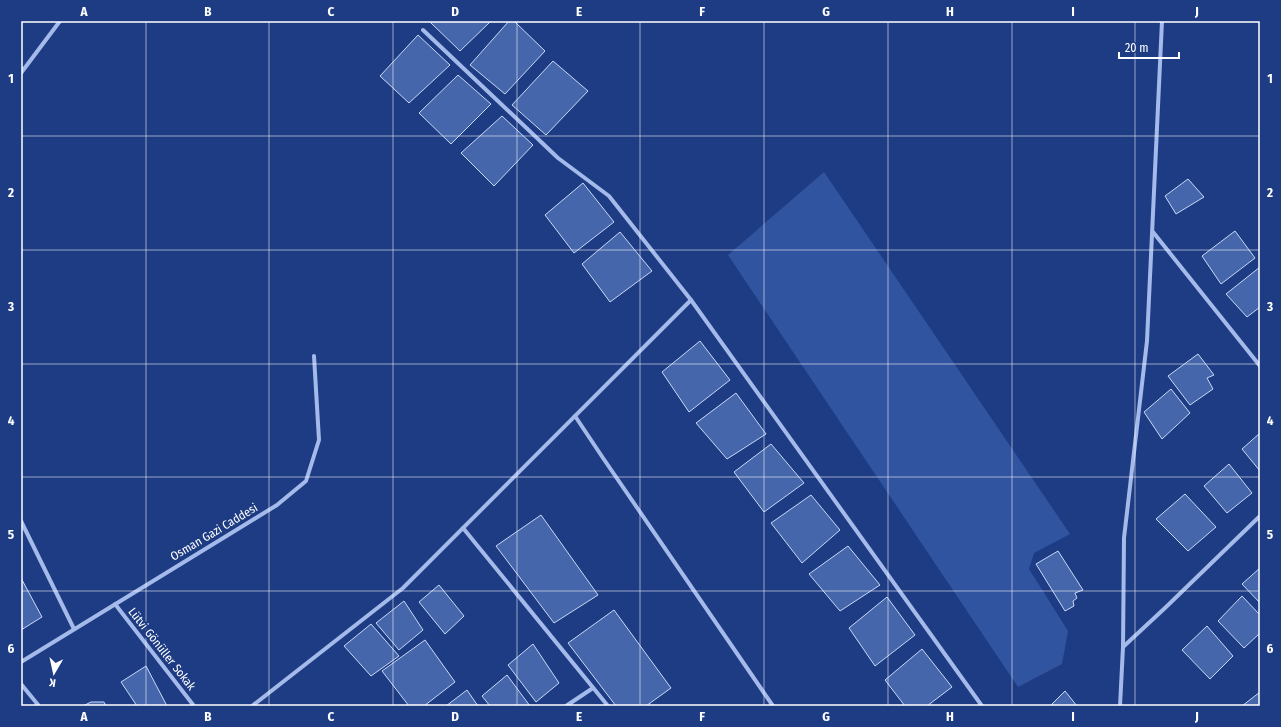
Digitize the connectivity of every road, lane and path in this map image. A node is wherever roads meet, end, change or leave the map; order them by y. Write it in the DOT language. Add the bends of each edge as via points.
graph roads {
  1 [pos="60,21"];
  2 [pos="1162,21"];
  3 [pos="423,30"];
  4 [pos="21,73"];
  5 [pos="1152,232"];
  6 [pos="691,300"];
  7 [pos="314,356"];
  8 [pos="1260,366"];
  9 [pos="575,416"];
  10 [pos="1260,516"];
  11 [pos="21,521"];
  12 [pos="463,528"];
  13 [pos="115,604"];
  14 [pos="74,629"];
  15 [pos="1123,647"];
  16 [pos="21,662"];
  17 [pos="21,684"];
  18 [pos="593,688"];
  19 [pos="39,706"];
  20 [pos="194,706"];
  21 [pos="252,706"];
  22 [pos="566,706"];
  23 [pos="608,706"];
  24 [pos="774,706"];
  25 [pos="982,706"];
  26 [pos="1120,706"];
  1 -- 4 [label="street"];
  2 -- 5 [label="street"];
  3 -- 6 [label="street" via="558,158 609,196"];
  5 -- 8 [label="street"];
  5 -- 15 [label="street" via="1147,341 1124,538"];
  6 -- 9 [label="street"];
  6 -- 25 [label="street"];
  7 -- 13 [label="street, Osman Gazi Caddesi" via="319,440 306,481 277,506"];
  9 -- 12 [label="street"];
  9 -- 24 [label="street"];
  10 -- 15 [label="street"];
  11 -- 14 [label="street"];
  12 -- 18 [label="street"];
  12 -- 21 [label="street" via="403,588"];
  13 -- 14 [label="street, Osman Gazi Caddesi"];
  13 -- 20 [label="street, Lütvi Gönüller Sokak"];
  14 -- 16 [label="street, Osman Gazi Caddesi"];
  15 -- 26 [label="street"];
  17 -- 19 [label="street"];
  18 -- 22 [label="street"];
  18 -- 23 [label="street"];
}
